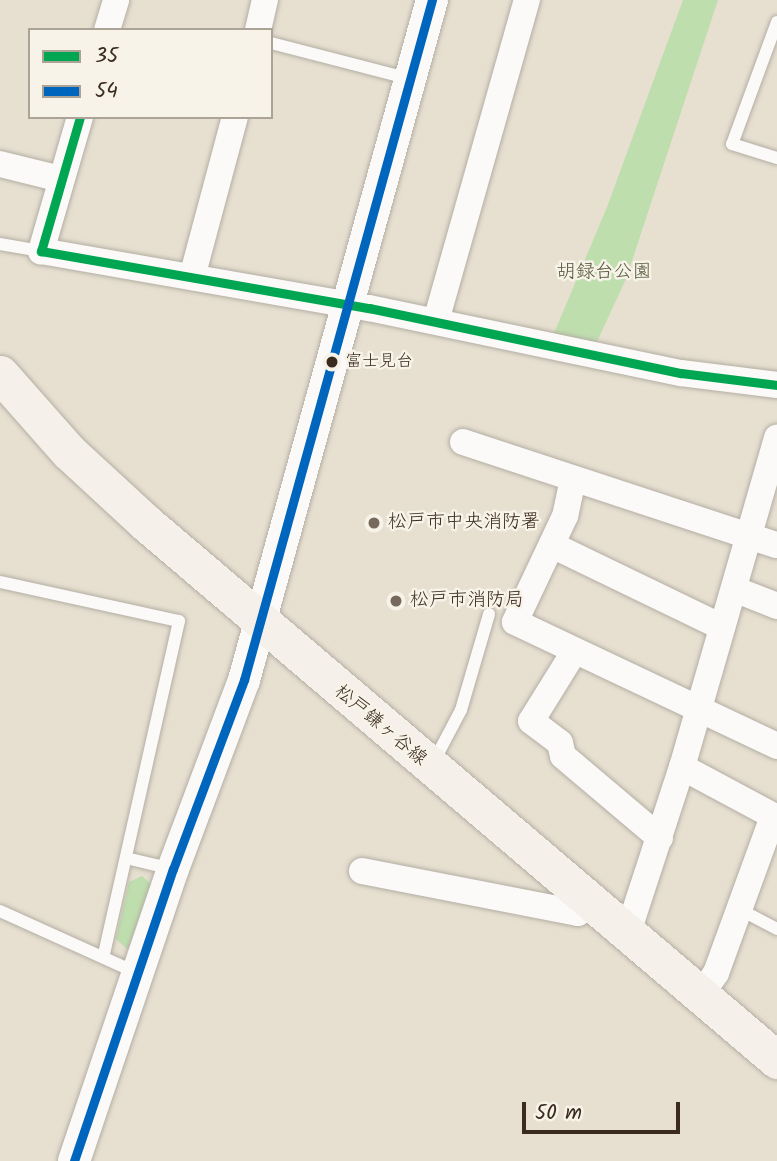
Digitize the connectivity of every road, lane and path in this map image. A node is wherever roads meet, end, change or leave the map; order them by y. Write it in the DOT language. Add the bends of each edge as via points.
graph roads {
  1 [pos="116,0"];
  2 [pos="265,0"];
  3 [pos="432,0"];
  4 [pos="527,0"];
  5 [pos="777,22"];
  6 [pos="108,28"];
  7 [pos="258,28"];
  8 [pos="273,44"];
  9 [pos="411,80"];
  10 [pos="79,119"];
  11 [pos="234,119"];
  12 [pos="777,158"];
  13 [pos="0,164"];
  14 [pos="61,179"];
  15 [pos="0,244"];
  16 [pos="41,251"];
  17 [pos="192,276"];
  18 [pos="350,306"];
  19 [pos="436,321"];
  20 [pos="0,374"];
  21 [pos="776,382"];
  22 [pos="777,437"];
  23 [pos="463,442"];
  24 [pos="573,479"];
  25 [pos="747,536"];
  26 [pos="552,545"];
  27 [pos="777,545"];
  28 [pos="0,582"];
  29 [pos="734,589"];
  30 [pos="777,606"];
  31 [pos="489,614"];
  32 [pos="261,622"];
  33 [pos="722,627"];
  34 [pos="574,652"];
  35 [pos="698,707"];
  36 [pos="777,746"];
  37 [pos="682,767"];
  38 [pos="431,768"];
  39 [pos="775,817"];
  40 [pos="660,838"];
  41 [pos="126,858"];
  42 [pos="173,869"];
  43 [pos="362,871"];
  44 [pos="590,900"];
  45 [pos="739,909"];
  46 [pos="0,911"];
  47 [pos="777,929"];
  48 [pos="628,932"];
  49 [pos="103,957"];
  50 [pos="137,973"];
  51 [pos="701,995"];
  52 [pos="777,1060"];
  53 [pos="74,1161"];
  1 -- 6 [label="street"];
  2 -- 7 [label="street"];
  3 -- 9 [label="street"];
  4 -- 19 [label="street"];
  5 -- 12 [label="lane" via="732,144"];
  8 -- 9 [label="lane"];
  9 -- 18 [label="street"];
  10 -- 14 [label="street"];
  11 -- 17 [label="street"];
  13 -- 14 [label="street"];
  14 -- 16 [label="street"];
  15 -- 16 [label="lane"];
  16 -- 17 [label="street"];
  17 -- 18 [label="street"];
  18 -- 19 [label="street"];
  18 -- 32 [label="street"];
  19 -- 21 [label="street" via="681,373"];
  20 -- 32 [label="main road, 松戸鎌ヶ谷線" via="69,452"];
  22 -- 25 [label="street"];
  23 -- 24 [label="street"];
  24 -- 25 [label="street"];
  24 -- 26 [label="street"];
  25 -- 27 [label="street"];
  25 -- 29 [label="street"];
  26 -- 33 [label="street"];
  26 -- 34 [label="street" via="515,622"];
  28 -- 41 [label="lane" via="179,621"];
  29 -- 30 [label="street"];
  29 -- 33 [label="street"];
  31 -- 38 [label="lane" via="461,710"];
  32 -- 38 [label="main road, 松戸鎌ヶ谷線"];
  32 -- 42 [label="street"];
  33 -- 35 [label="street"];
  34 -- 35 [label="street"];
  34 -- 40 [label="street" via="531,721 560,743 563,756"];
  35 -- 36 [label="street"];
  35 -- 37 [label="street"];
  37 -- 39 [label="street"];
  37 -- 40 [label="street"];
  38 -- 44 [label="main road, 松戸鎌ヶ谷線"];
  39 -- 45 [label="street"];
  40 -- 48 [label="street"];
  41 -- 42 [label="lane"];
  41 -- 49 [label="lane"];
  42 -- 50 [label="street"];
  43 -- 44 [label="street" via="578,913"];
  44 -- 48 [label="main road, 松戸鎌ヶ谷線"];
  45 -- 47 [label="lane"];
  45 -- 51 [label="street" via="716,973"];
  46 -- 49 [label="lane"];
  48 -- 51 [label="main road, 松戸鎌ヶ谷線"];
  49 -- 50 [label="lane"];
  50 -- 53 [label="street"];
  51 -- 52 [label="main road, 松戸鎌ヶ谷線"];
}
